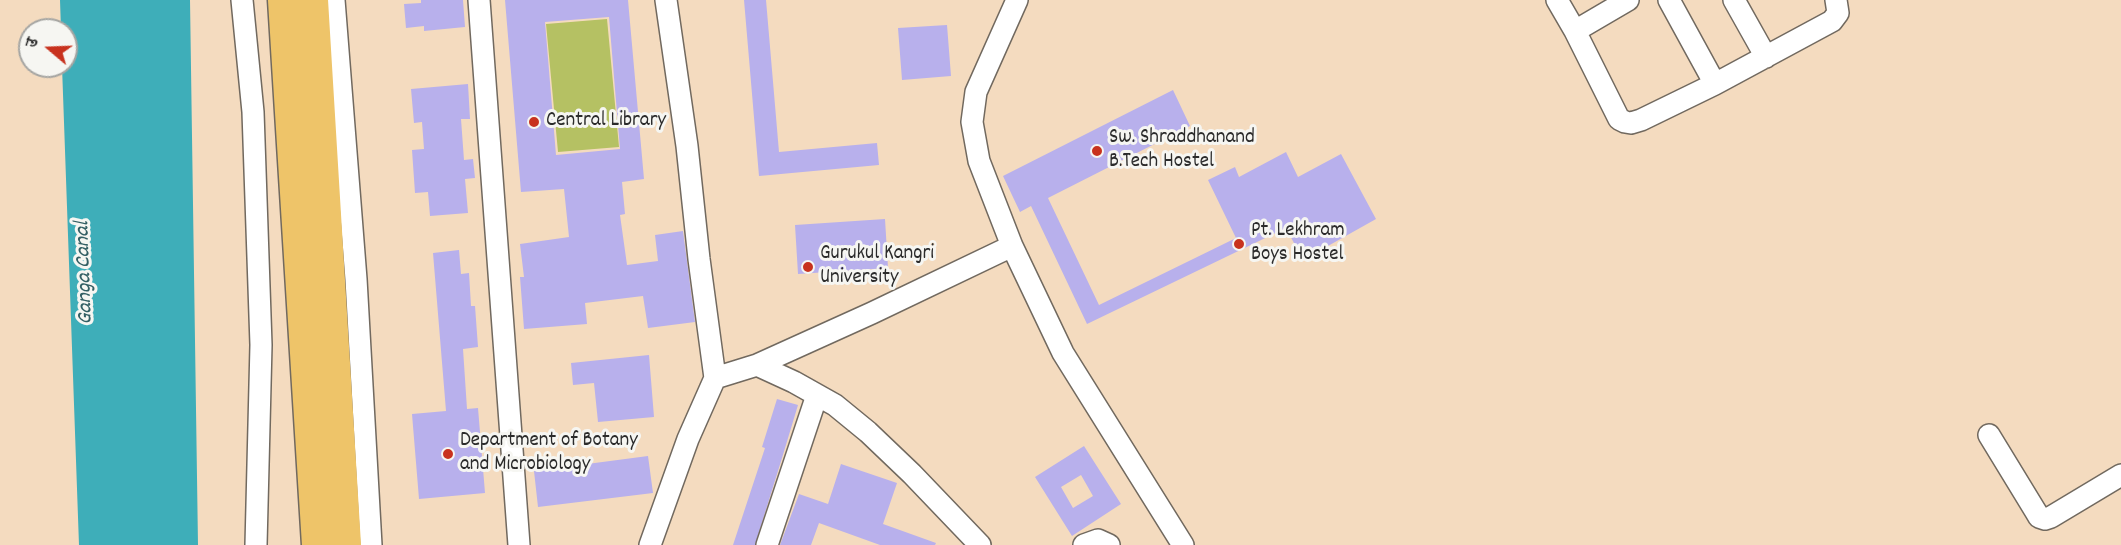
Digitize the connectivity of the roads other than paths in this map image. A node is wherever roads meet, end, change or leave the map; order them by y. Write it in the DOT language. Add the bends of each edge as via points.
graph roads {
  1 [pos="242,0"];
  2 [pos="283,0"];
  3 [pos="313,0"];
  4 [pos="334,0"];
  5 [pos="479,0"];
  6 [pos="666,0"];
  7 [pos="1017,0"];
  8 [pos="1557,0"];
  9 [pos="1628,0"];
  10 [pos="1669,0"];
  11 [pos="1734,0"];
  12 [pos="1836,0"];
  13 [pos="1575,31"];
  14 [pos="1766,57"];
  15 [pos="1715,84"];
  16 [pos="1012,246"];
  17 [pos="757,365"];
  18 [pos="715,378"];
  19 [pos="817,395"];
  20 [pos="1989,435"];
  21 [pos="2121,475"];
  22 [pos="256,545"];
  23 [pos="317,545"];
  24 [pos="346,545"];
  25 [pos="371,545"];
  26 [pos="519,545"];
  27 [pos="650,545"];
  28 [pos="767,545"];
  29 [pos="980,545"];
  30 [pos="1084,545"];
  31 [pos="1108,545"];
  32 [pos="1183,545"];
  1 -- 22 [label="street" via="253,112 261,345"];
  2 -- 23 [label="highway"];
  3 -- 24 [label="highway"];
  4 -- 25 [label="street" via="356,279"];
  5 -- 26 [label="street"];
  6 -- 18 [label="street"];
  7 -- 16 [label="street" via="976,92 972,122 979,161"];
  8 -- 13 [label="street"];
  9 -- 13 [label="street"];
  10 -- 15 [label="street"];
  11 -- 14 [label="street"];
  12 -- 14 [label="street" via="1838,13 1832,21"];
  13 -- 15 [label="street" via="1618,118 1624,122 1641,120"];
  14 -- 15 [label="street"];
  16 -- 17 [label="street"];
  16 -- 32 [label="street" via="1063,353"];
  17 -- 18 [label="street"];
  17 -- 19 [label="street"];
  18 -- 27 [label="street" via="688,439"];
  19 -- 28 [label="street"];
  19 -- 29 [label="street" via="868,432"];
  20 -- 21 [label="street" via="2039,517 2045,519"];
  30 -- 31 [label="street" via="1098,540"];
}
